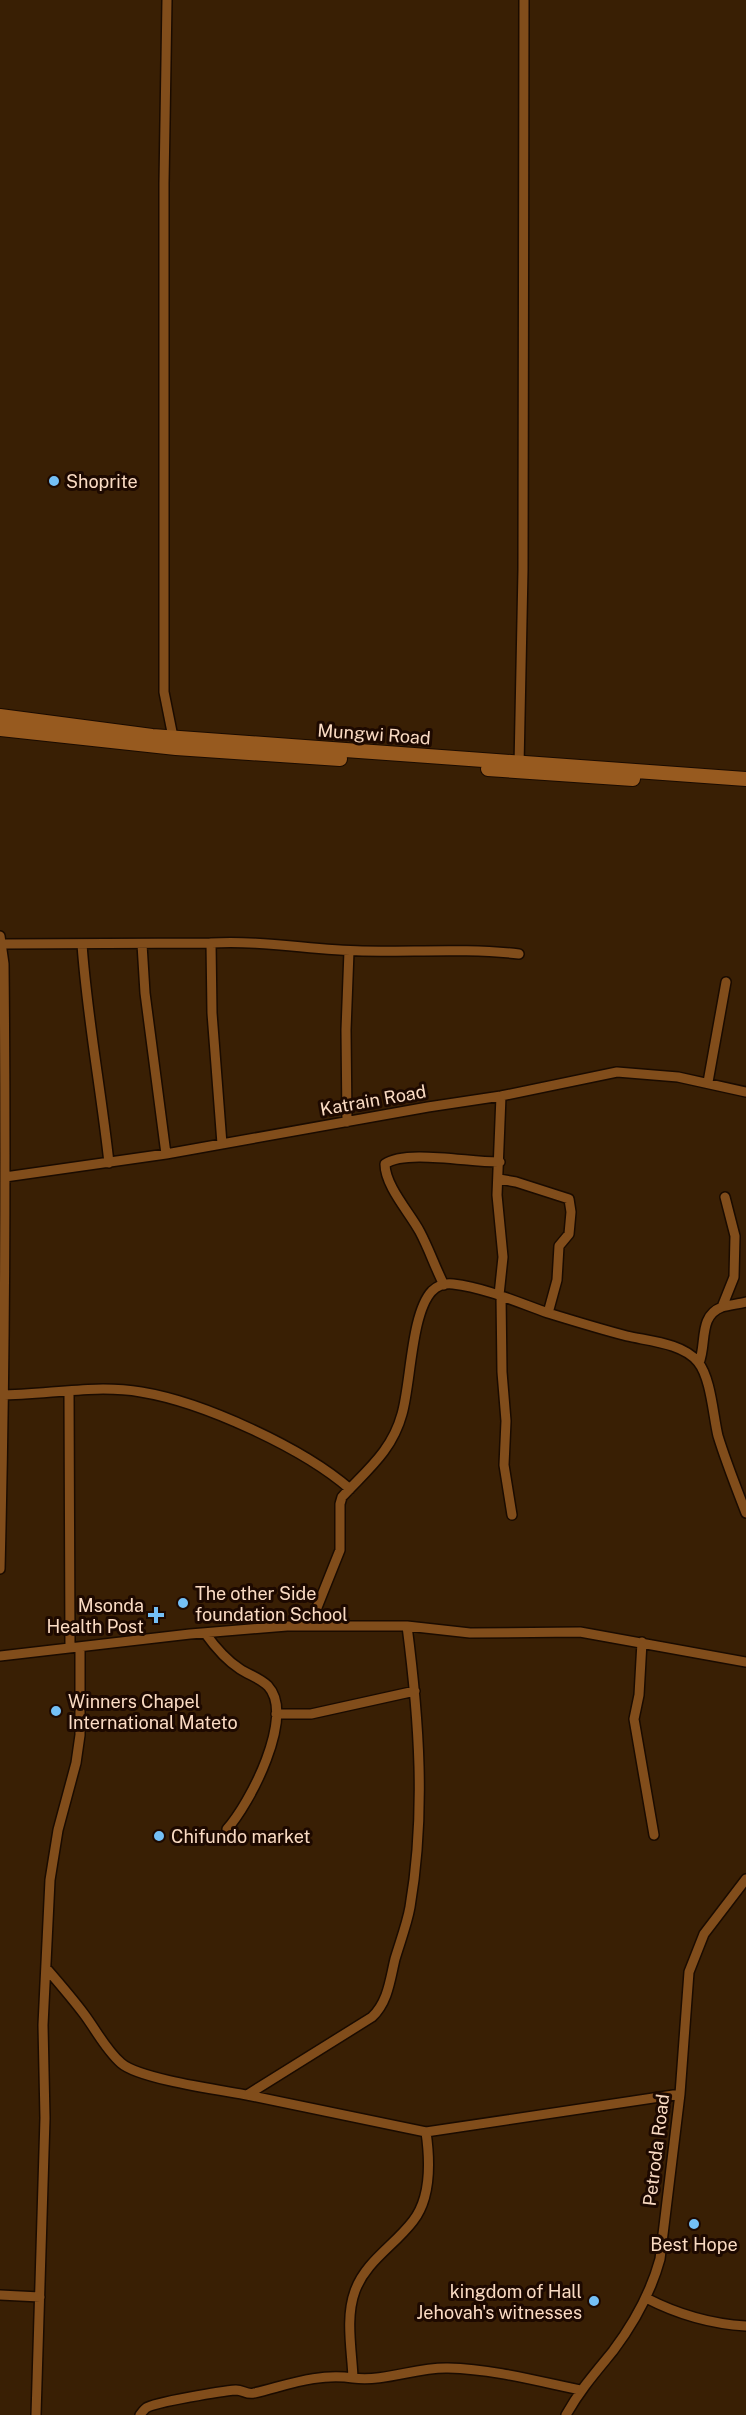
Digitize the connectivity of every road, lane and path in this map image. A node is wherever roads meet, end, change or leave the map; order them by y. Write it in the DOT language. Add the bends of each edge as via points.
graph roads {
  1 [pos="167,0"];
  2 [pos="524,0"];
  3 [pos="0,716"];
  4 [pos="0,729"];
  5 [pos="173,737"];
  6 [pos="519,767"];
  7 [pos="746,779"];
  8 [pos="746,788"];
  9 [pos="1,940"];
  10 [pos="211,943"];
  11 [pos="82,944"];
  12 [pos="142,944"];
  13 [pos="349,951"];
  14 [pos="519,954"];
  15 [pos="726,982"];
  16 [pos="708,1082"];
  17 [pos="746,1092"];
  18 [pos="501,1096"];
  19 [pos="347,1122"];
  20 [pos="222,1144"];
  21 [pos="166,1154"];
  22 [pos="109,1162"];
  23 [pos="500,1162"];
  24 [pos="4,1177"];
  25 [pos="499,1179"];
  26 [pos="725,1197"];
  27 [pos="444,1285"];
  28 [pos="500,1295"];
  29 [pos="746,1302"];
  30 [pos="722,1307"];
  31 [pos="548,1313"];
  32 [pos="699,1363"];
  33 [pos="69,1390"];
  34 [pos="2,1395"];
  35 [pos="350,1489"];
  36 [pos="746,1512"];
  37 [pos="512,1515"];
  38 [pos="0,1569"];
  39 [pos="310,1625"];
  40 [pos="407,1626"];
  41 [pos="205,1633"];
  42 [pos="642,1642"];
  43 [pos="75,1648"];
  44 [pos="0,1656"];
  45 [pos="746,1662"];
  46 [pos="415,1691"];
  47 [pos="276,1714"];
  48 [pos="227,1829"];
  49 [pos="654,1835"];
  50 [pos="746,1879"];
  51 [pos="46,1968"];
  52 [pos="680,2094"];
  53 [pos="247,2095"];
  54 [pos="426,2132"];
  55 [pos="0,2295"];
  56 [pos="40,2297"];
  57 [pos="646,2298"];
  58 [pos="746,2326"];
  59 [pos="353,2378"];
  60 [pos="580,2390"];
  61 [pos="36,2415"];
  62 [pos="140,2415"];
  63 [pos="566,2415"];
  1 -- 5 [label="street" via="164,692"];
  2 -- 6 [label="street"];
  3 -- 5 [label="main road, Mungwi Road"];
  4 -- 6 [label="main road, Mungwi Road" via="176,748"];
  5 -- 6 [label="main road, Mungwi Road"];
  6 -- 7 [label="main road, Mungwi Road"];
  6 -- 8 [label="main road, Mungwi Road"];
  9 -- 11 [label="street"];
  9 -- 24 [label="street"];
  10 -- 12 [label="street"];
  10 -- 13 [label="street" via="259,942"];
  10 -- 20 [label="street"];
  11 -- 12 [label="street"];
  11 -- 22 [label="street"];
  12 -- 21 [label="street"];
  13 -- 14 [label="street"];
  13 -- 19 [label="street"];
  15 -- 16 [label="street"];
  16 -- 17 [label="street, Katrain Road"];
  16 -- 18 [label="street, Katrain Road" via="645,1072 617,1072"];
  18 -- 19 [label="street, Katrain Road"];
  18 -- 23 [label="street"];
  19 -- 20 [label="street, Katrain Road"];
  20 -- 21 [label="street, Katrain Road"];
  21 -- 22 [label="street, Katrain Road"];
  22 -- 24 [label="street, Katrain Road"];
  23 -- 25 [label="street"];
  23 -- 27 [label="street" via="435,1157 385,1164 386,1174"];
  24 -- 34 [label="street"];
  25 -- 28 [label="street" via="503,1257"];
  25 -- 31 [label="street" via="569,1199 569,1234 559,1245"];
  26 -- 30 [label="street" via="734,1230 734,1274"];
  27 -- 28 [label="street"];
  27 -- 35 [label="street" via="431,1292 423,1308 396,1430 377,1463"];
  28 -- 31 [label="street"];
  28 -- 37 [label="street" via="506,1421 504,1465"];
  29 -- 30 [label="street"];
  30 -- 32 [label="street" via="706,1320"];
  31 -- 32 [label="street" via="681,1349"];
  32 -- 36 [label="street" via="718,1434"];
  33 -- 34 [label="street"];
  33 -- 35 [label="street" via="140,1392 169,1399 251,1430 311,1460"];
  33 -- 43 [label="street"];
  34 -- 38 [label="street"];
  35 -- 39 [label="street" via="340,1504 340,1550"];
  39 -- 40 [label="street"];
  39 -- 41 [label="street"];
  40 -- 42 [label="street" via="470,1633 580,1632"];
  40 -- 46 [label="street"];
  41 -- 43 [label="street"];
  41 -- 47 [label="street" via="231,1662 268,1687"];
  42 -- 45 [label="street"];
  42 -- 49 [label="street" via="634,1719"];
  43 -- 44 [label="street"];
  43 -- 51 [label="street" via="80,1735 53,1855"];
  46 -- 47 [label="street" via="311,1713"];
  46 -- 53 [label="street" via="420,1817 417,1857 410,1909 385,2000 372,2017"];
  47 -- 48 [label="street" via="276,1726 260,1775 245,1806"];
  50 -- 52 [label="street, Petroda Road" via="704,1934 692,1960"];
  51 -- 53 [label="street" via="111,2052 132,2070"];
  51 -- 56 [label="street"];
  52 -- 54 [label="street"];
  52 -- 57 [label="street, Petroda Road" via="660,2259"];
  53 -- 54 [label="street"];
  54 -- 59 [label="street" via="429,2168 419,2211 372,2262 354,2292 350,2315"];
  55 -- 56 [label="street"];
  56 -- 61 [label="street"];
  57 -- 58 [label="street" via="698,2318"];
  57 -- 60 [label="street, Petroda Road" via="614,2349"];
  59 -- 60 [label="street" via="381,2379 448,2368 487,2371"];
  59 -- 62 [label="street" via="309,2378 251,2394 238,2390 210,2394 155,2405"];
  60 -- 63 [label="street, Petroda Road"];
}
